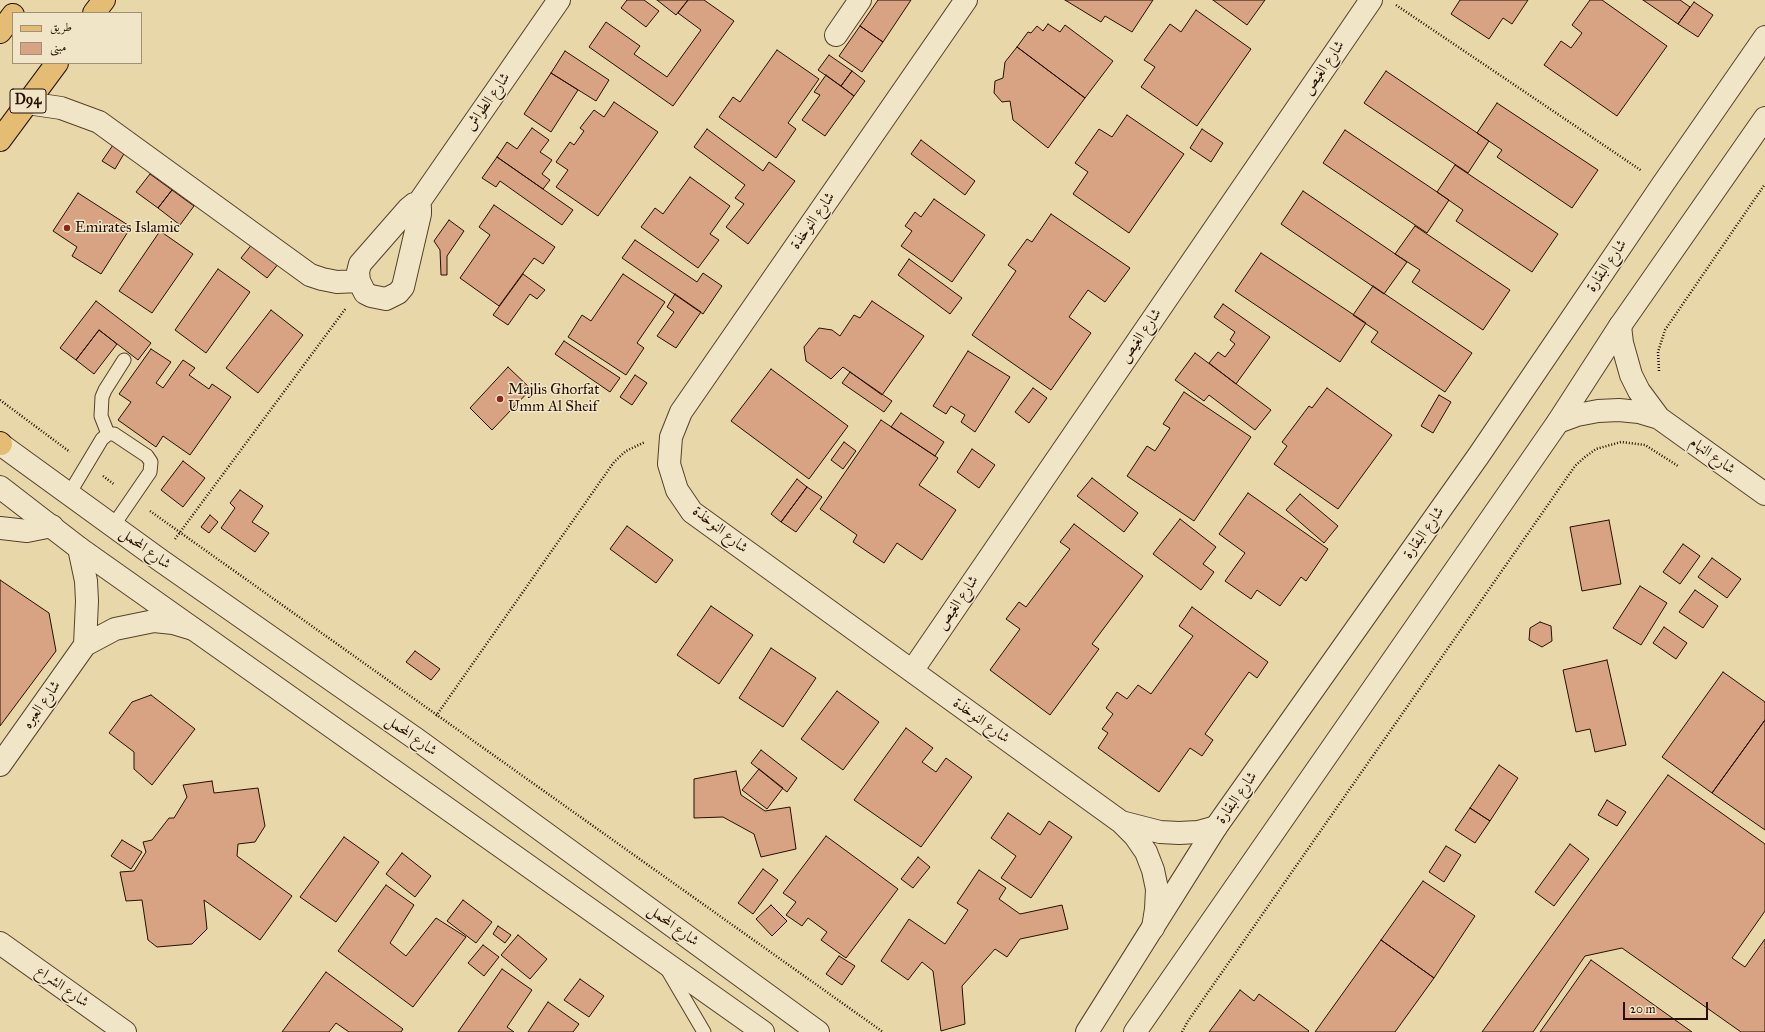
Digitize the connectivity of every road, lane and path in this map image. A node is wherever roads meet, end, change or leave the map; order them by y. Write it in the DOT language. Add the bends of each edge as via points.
graph roads {
  1 [pos="24,0"];
  2 [pos="104,0"];
  3 [pos="559,0"];
  4 [pos="860,0"];
  5 [pos="1371,0"];
  6 [pos="960,2"];
  7 [pos="1396,4"];
  8 [pos="15,12"];
  9 [pos="95,12"];
  10 [pos="12,17"];
  11 [pos="0,32"];
  12 [pos="836,35"];
  13 [pos="1765,37"];
  14 [pos="56,64"];
  15 [pos="26,103"];
  16 [pos="1765,118"];
  17 [pos="0,140"];
  18 [pos="1663,184"];
  19 [pos="1765,184"];
  20 [pos="417,205"];
  21 [pos="360,284"];
  22 [pos="1620,326"];
  23 [pos="124,360"];
  24 [pos="1660,372"];
  25 [pos="0,400"];
  26 [pos="1659,418"];
  27 [pos="1558,422"];
  28 [pos="108,434"];
  29 [pos="671,437"];
  30 [pos="0,444"];
  31 [pos="1712,456"];
  32 [pos="87,464"];
  33 [pos="0,487"];
  34 [pos="69,494"];
  35 [pos="1765,494"];
  36 [pos="132,497"];
  37 [pos="52,526"];
  38 [pos="113,526"];
  39 [pos="0,528"];
  40 [pos="180,533"];
  41 [pos="79,548"];
  42 [pos="160,560"];
  43 [pos="198,631"];
  44 [pos="84,645"];
  45 [pos="912,671"];
  46 [pos="437,716"];
  47 [pos="419,741"];
  48 [pos="0,765"];
  49 [pos="1121,822"];
  50 [pos="1216,827"];
  51 [pos="1152,928"];
  52 [pos="0,943"];
  53 [pos="661,959"];
  54 [pos="1092,1026"];
  55 [pos="125,1032"];
  56 [pos="704,1032"];
  57 [pos="763,1032"];
  58 [pos="818,1032"];
  59 [pos="883,1032"];
  60 [pos="1072,1032"];
  61 [pos="1134,1032"];
  62 [pos="1182,1032"];
  1 -- 8 [label="main road"];
  2 -- 9 [label="main road"];
  3 -- 20 [label="street, شارع الطواش"];
  4 -- 12 [label="street"];
  5 -- 45 [label="street, شارع الغيص"];
  6 -- 29 [label="street, شارع النوخذة" via="681,412"];
  7 -- 18 [label="path"];
  10 -- 11 [label="main road"];
  13 -- 18 [label="street, شارع البقارة"];
  14 -- 15 [label="main road, D94"];
  15 -- 17 [label="main road, D94"];
  15 -- 21 [label="street" via="62,108 99,122 310,275 337,282"];
  16 -- 22 [label="street"];
  18 -- 50 [label="street, شارع البقارة" via="1479,455"];
  19 -- 24 [label="path" via="1665,330 1658,352"];
  20 -- 21 [label="street, شارع الطواش" via="408,208 360,264"];
  20 -- 21 [label="street" via="420,214 403,287 392,296 378,299 366,292"];
  21 -- 40 [label="path"];
  22 -- 26 [label="street, شارع النهام" via="1631,376"];
  22 -- 27 [label="street"];
  23 -- 28 [label="lane" via="104,390 102,398 101,416"];
  25 -- 32 [label="path"];
  26 -- 27 [label="street, شارع النهام" via="1619,410 1577,415"];
  26 -- 31 [label="street, شارع النهام"];
  27 -- 61 [label="street"];
  28 -- 32 [label="lane" via="102,439"];
  28 -- 36 [label="lane" via="114,434 147,456 151,462 150,472"];
  29 -- 45 [label="street, شارع النوخذة" via="670,464 677,490 692,512"];
  29 -- 46 [label="path" via="639,443 614,462"];
  30 -- 34 [label="street, شارع المحمل"];
  31 -- 35 [label="street, شارع النهام"];
  31 -- 62 [label="path" via="1703,467 1687,470 1645,445 1621,442 1596,450 1575,466"];
  32 -- 34 [label="lane"];
  32 -- 36 [label="path"];
  33 -- 37 [label="street"];
  34 -- 38 [label="street, شارع المحمل"];
  36 -- 38 [label="lane"];
  36 -- 40 [label="path"];
  37 -- 39 [label="street" via="27,531"];
  37 -- 41 [label="street"];
  38 -- 42 [label="street, شارع المحمل"];
  40 -- 42 [label="path"];
  40 -- 46 [label="path"];
  41 -- 43 [label="street"];
  41 -- 44 [label="street" via="86,581"];
  42 -- 47 [label="street, شارع المحمل"];
  43 -- 44 [label="street, شارع العبره" via="173,623 154,621 115,629"];
  43 -- 53 [label="street"];
  44 -- 48 [label="street, شارع العبره"];
  45 -- 49 [label="street, شارع النوخذة"];
  46 -- 47 [label="path"];
  46 -- 59 [label="path"];
  47 -- 58 [label="street, شارع المحمل"];
  49 -- 50 [label="street, شارع النوخذة" via="1160,832 1179,833 1198,832"];
  49 -- 51 [label="street, شارع النوخذة" via="1146,852 1153,870 1157,890"];
  50 -- 51 [label="street, شارع البقارة"];
  51 -- 54 [label="street, شارع البقارة"];
  52 -- 55 [label="street, شارع الشراع"];
  53 -- 56 [label="lane"];
  53 -- 57 [label="street"];
  54 -- 60 [label="street" via="1077,1027"];
}
